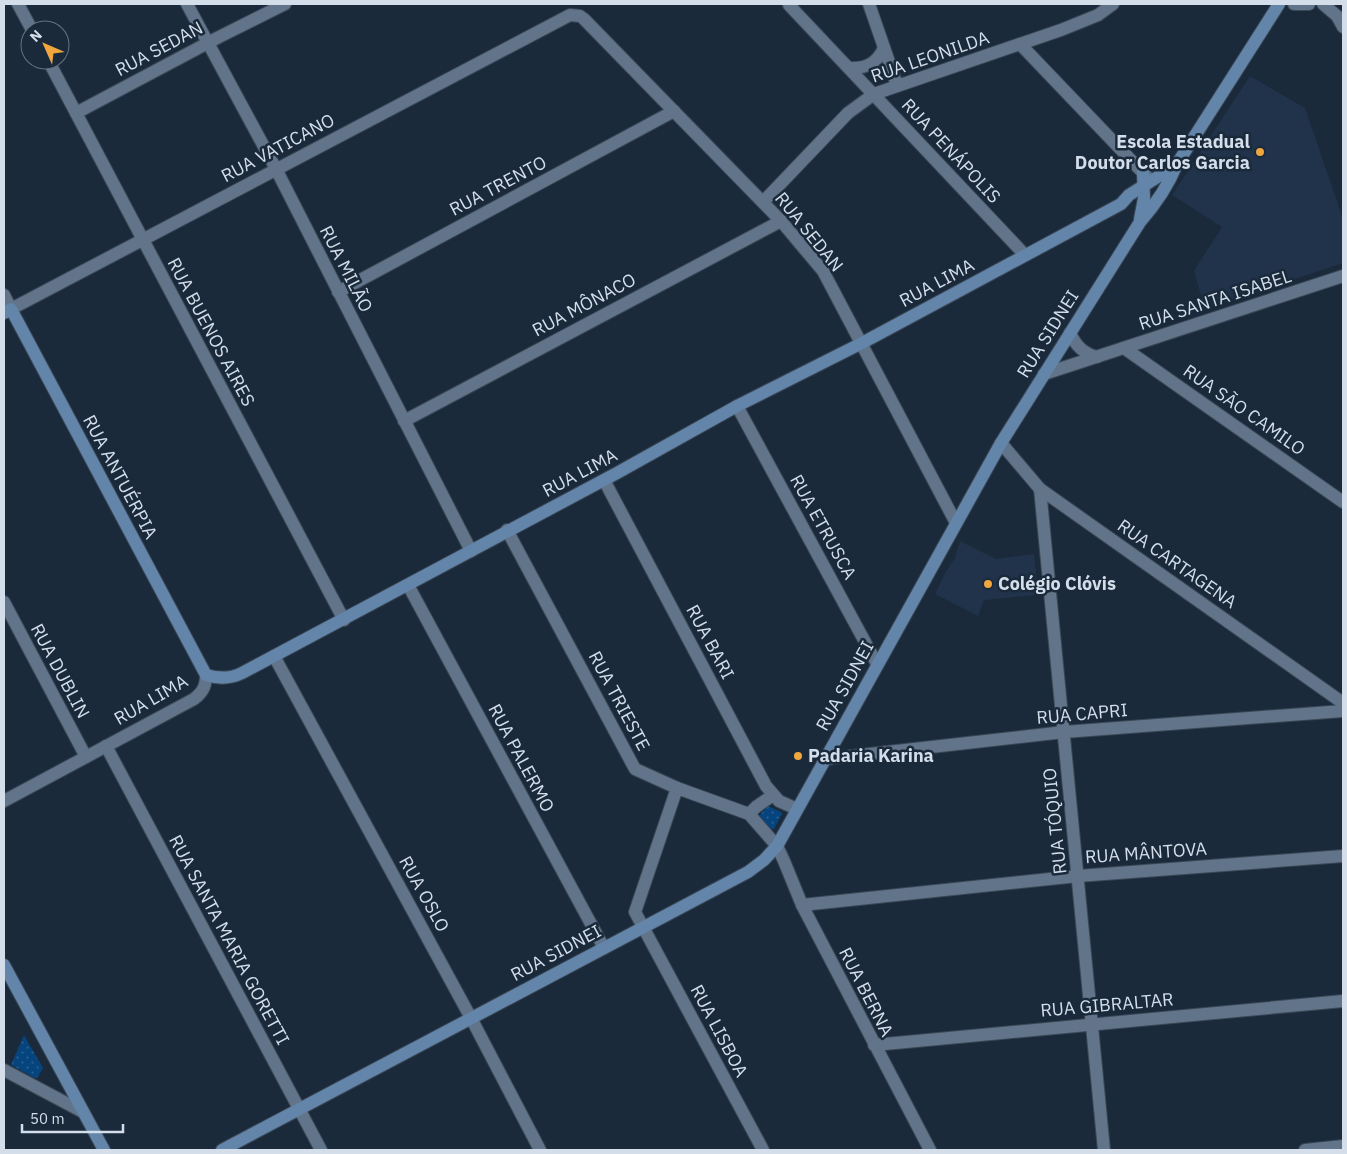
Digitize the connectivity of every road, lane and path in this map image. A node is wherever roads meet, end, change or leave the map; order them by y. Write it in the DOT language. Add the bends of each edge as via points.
graph roads {
  1 [pos="18,4"];
  2 [pos="187,4"];
  3 [pos="285,4"];
  4 [pos="869,4"];
  5 [pos="1113,4"];
  6 [pos="1279,4"];
  7 [pos="1294,4"];
  8 [pos="1309,4"];
  9 [pos="1323,4"];
  10 [pos="789,5"];
  11 [pos="570,15"];
  12 [pos="27,20"];
  13 [pos="1343,27"];
  14 [pos="207,43"];
  15 [pos="1020,44"];
  16 [pos="884,48"];
  17 [pos="849,68"];
  18 [pos="53,70"];
  19 [pos="897,85"];
  20 [pos="874,94"];
  21 [pos="674,111"];
  22 [pos="76,113"];
  23 [pos="1177,164"];
  24 [pos="276,169"];
  25 [pos="1147,180"];
  26 [pos="763,202"];
  27 [pos="1121,204"];
  28 [pos="781,220"];
  29 [pos="1140,222"];
  30 [pos="143,240"];
  31 [pos="1025,255"];
  32 [pos="1343,276"];
  33 [pos="338,292"];
  34 [pos="4,295"];
  35 [pos="7,311"];
  36 [pos="1070,333"];
  37 [pos="862,343"];
  38 [pos="1124,348"];
  39 [pos="1097,357"];
  40 [pos="1044,374"];
  41 [pos="737,406"];
  42 [pos="404,421"];
  43 [pos="1001,443"];
  44 [pos="604,480"];
  45 [pos="1040,489"];
  46 [pos="1343,502"];
  47 [pos="956,523"];
  48 [pos="507,530"];
  49 [pos="471,551"];
  50 [pos="408,585"];
  51 [pos="4,602"];
  52 [pos="344,620"];
  53 [pos="274,656"];
  54 [pos="878,664"];
  55 [pos="206,675"];
  56 [pos="1343,703"];
  57 [pos="1343,711"];
  58 [pos="1064,732"];
  59 [pos="106,746"];
  60 [pos="86,757"];
  61 [pos="825,759"];
  62 [pos="677,788"];
  63 [pos="773,795"];
  64 [pos="4,800"];
  65 [pos="796,809"];
  66 [pos="750,814"];
  67 [pos="777,846"];
  68 [pos="1343,856"];
  69 [pos="1078,876"];
  70 [pos="802,905"];
  71 [pos="643,928"];
  72 [pos="604,948"];
  73 [pos="4,965"];
  74 [pos="1343,1001"];
  75 [pos="471,1018"];
  76 [pos="1092,1024"];
  77 [pos="874,1046"];
  78 [pos="4,1070"];
  79 [pos="299,1109"];
  80 [pos="83,1112"];
  81 [pos="1343,1146"];
  82 [pos="104,1150"];
  83 [pos="222,1150"];
  84 [pos="321,1150"];
  85 [pos="540,1150"];
  86 [pos="763,1150"];
  87 [pos="930,1150"];
  88 [pos="1104,1150"];
  89 [pos="1305,1150"];
  1 -- 12 [label="street"];
  2 -- 14 [label="street, RUA MILÃO"];
  3 -- 14 [label="street, RUA SEDAN"];
  4 -- 16 [label="street"];
  5 -- 15 [label="street, RUA LEONILDA" via="1090,19"];
  6 -- 23 [label="main road, RUA SIDNEI"];
  7 -- 8 [label="street"];
  9 -- 13 [label="street" via="1337,16"];
  10 -- 17 [label="street, RUA PENÁPOLIS"];
  11 -- 21 [label="street, RUA SEDAN" via="584,19"];
  11 -- 24 [label="street, RUA VATICANO"];
  14 -- 22 [label="street, RUA SEDAN"];
  14 -- 24 [label="street, RUA MILÃO"];
  15 -- 19 [label="street, RUA LEONILDA"];
  15 -- 25 [label="street"];
  16 -- 17 [label="street" via="867,67"];
  16 -- 19 [label="street"];
  17 -- 20 [label="street, RUA PENÁPOLIS"];
  18 -- 22 [label="street, RUA BUENOS AIRES"];
  19 -- 20 [label="street, RUA LEONILDA"];
  20 -- 26 [label="street, RUA LEONILDA" via="848,114"];
  20 -- 31 [label="street, RUA PENÁPOLIS"];
  21 -- 26 [label="street, RUA SEDAN"];
  21 -- 33 [label="street, RUA TRENTO"];
  22 -- 30 [label="street, RUA BUENOS AIRES"];
  23 -- 25 [label="main road, RUA LIMA"];
  23 -- 29 [label="main road, RUA SIDNEI"];
  24 -- 30 [label="street, RUA VATICANO"];
  24 -- 33 [label="street, RUA MILÃO"];
  25 -- 27 [label="main road, RUA LIMA"];
  25 -- 29 [label="main road"];
  26 -- 28 [label="street, RUA SEDAN"];
  27 -- 29 [label="main road" via="1134,210"];
  27 -- 31 [label="main road, RUA LIMA"];
  28 -- 37 [label="street, RUA SEDAN" via="822,271"];
  28 -- 42 [label="street, RUA MÔNACO"];
  29 -- 36 [label="main road, RUA SIDNEI"];
  30 -- 35 [label="street, RUA VATICANO"];
  30 -- 52 [label="street, RUA BUENOS AIRES"];
  31 -- 37 [label="main road, RUA LIMA"];
  32 -- 38 [label="street, RUA SANTA ISABEL"];
  33 -- 42 [label="street, RUA MILÃO"];
  34 -- 35 [label="street, RUA ANTUÉRPIA"];
  35 -- 55 [label="main road, RUA ANTUÉRPIA"];
  36 -- 39 [label="street" via="1084,352"];
  36 -- 40 [label="main road, RUA SIDNEI"];
  37 -- 41 [label="main road, RUA LIMA"];
  37 -- 47 [label="street, RUA SEDAN"];
  38 -- 39 [label="street, RUA SANTA ISABEL"];
  38 -- 46 [label="street, RUA SÃO CAMILO"];
  39 -- 40 [label="street, RUA SANTA ISABEL"];
  40 -- 43 [label="main road, RUA SIDNEI"];
  41 -- 44 [label="main road, RUA LIMA"];
  41 -- 54 [label="street, RUA ETRUSCA"];
  42 -- 49 [label="street, RUA MILÃO"];
  43 -- 45 [label="street, RUA CARTAGENA"];
  43 -- 47 [label="main road, RUA SIDNEI"];
  44 -- 48 [label="main road, RUA LIMA"];
  44 -- 63 [label="street, RUA BARI"];
  45 -- 56 [label="street, RUA CARTAGENA"];
  45 -- 58 [label="street, RUA TÓQUIO"];
  47 -- 54 [label="main road, RUA SIDNEI"];
  48 -- 49 [label="main road, RUA LIMA"];
  48 -- 62 [label="street, RUA TRIESTE" via="635,769"];
  49 -- 50 [label="main road, RUA LIMA"];
  50 -- 52 [label="main road, RUA LIMA"];
  50 -- 72 [label="street, RUA PALERMO"];
  51 -- 60 [label="street, RUA DUBLIN"];
  52 -- 53 [label="main road, RUA LIMA"];
  53 -- 55 [label="main road, RUA LIMA" via="236,676"];
  53 -- 75 [label="street, RUA OSLO"];
  54 -- 61 [label="main road, RUA SIDNEI"];
  55 -- 59 [label="street, RUA LIMA" via="204,689 194,699"];
  57 -- 58 [label="street, RUA CAPRI"];
  58 -- 61 [label="street, RUA CAPRI"];
  58 -- 69 [label="street, RUA TÓQUIO"];
  59 -- 60 [label="street, RUA LIMA"];
  59 -- 79 [label="street, RUA SANTA MARIA GORETTI"];
  60 -- 64 [label="street, RUA LIMA"];
  61 -- 65 [label="main road, RUA SIDNEI"];
  62 -- 66 [label="street, RUA TRIESTE"];
  62 -- 71 [label="street, RUA LISBOA" via="635,912"];
  63 -- 65 [label="street, RUA BARI"];
  63 -- 66 [label="street"];
  65 -- 67 [label="main road, RUA SIDNEI"];
  66 -- 67 [label="street"];
  67 -- 70 [label="street, RUA BERNA"];
  67 -- 71 [label="main road, RUA SIDNEI" via="748,872"];
  68 -- 69 [label="street, RUA MÂNTOVA"];
  69 -- 70 [label="street, RUA MÂNTOVA"];
  69 -- 76 [label="street, RUA TÓQUIO"];
  70 -- 77 [label="street, RUA BERNA"];
  71 -- 72 [label="main road, RUA SIDNEI"];
  71 -- 86 [label="street, RUA LISBOA"];
  72 -- 75 [label="main road, RUA SIDNEI"];
  73 -- 80 [label="main road"];
  74 -- 76 [label="street, RUA GIBRALTAR"];
  75 -- 79 [label="main road, RUA SIDNEI"];
  75 -- 85 [label="street, RUA OSLO"];
  76 -- 77 [label="street, RUA GIBRALTAR"];
  76 -- 88 [label="street, RUA TÓQUIO"];
  77 -- 87 [label="street, RUA BERNA"];
  78 -- 80 [label="street"];
  79 -- 83 [label="main road, RUA SIDNEI"];
  79 -- 84 [label="street, RUA SANTA MARIA GORETTI"];
  80 -- 82 [label="main road"];
  81 -- 89 [label="street"];
}
